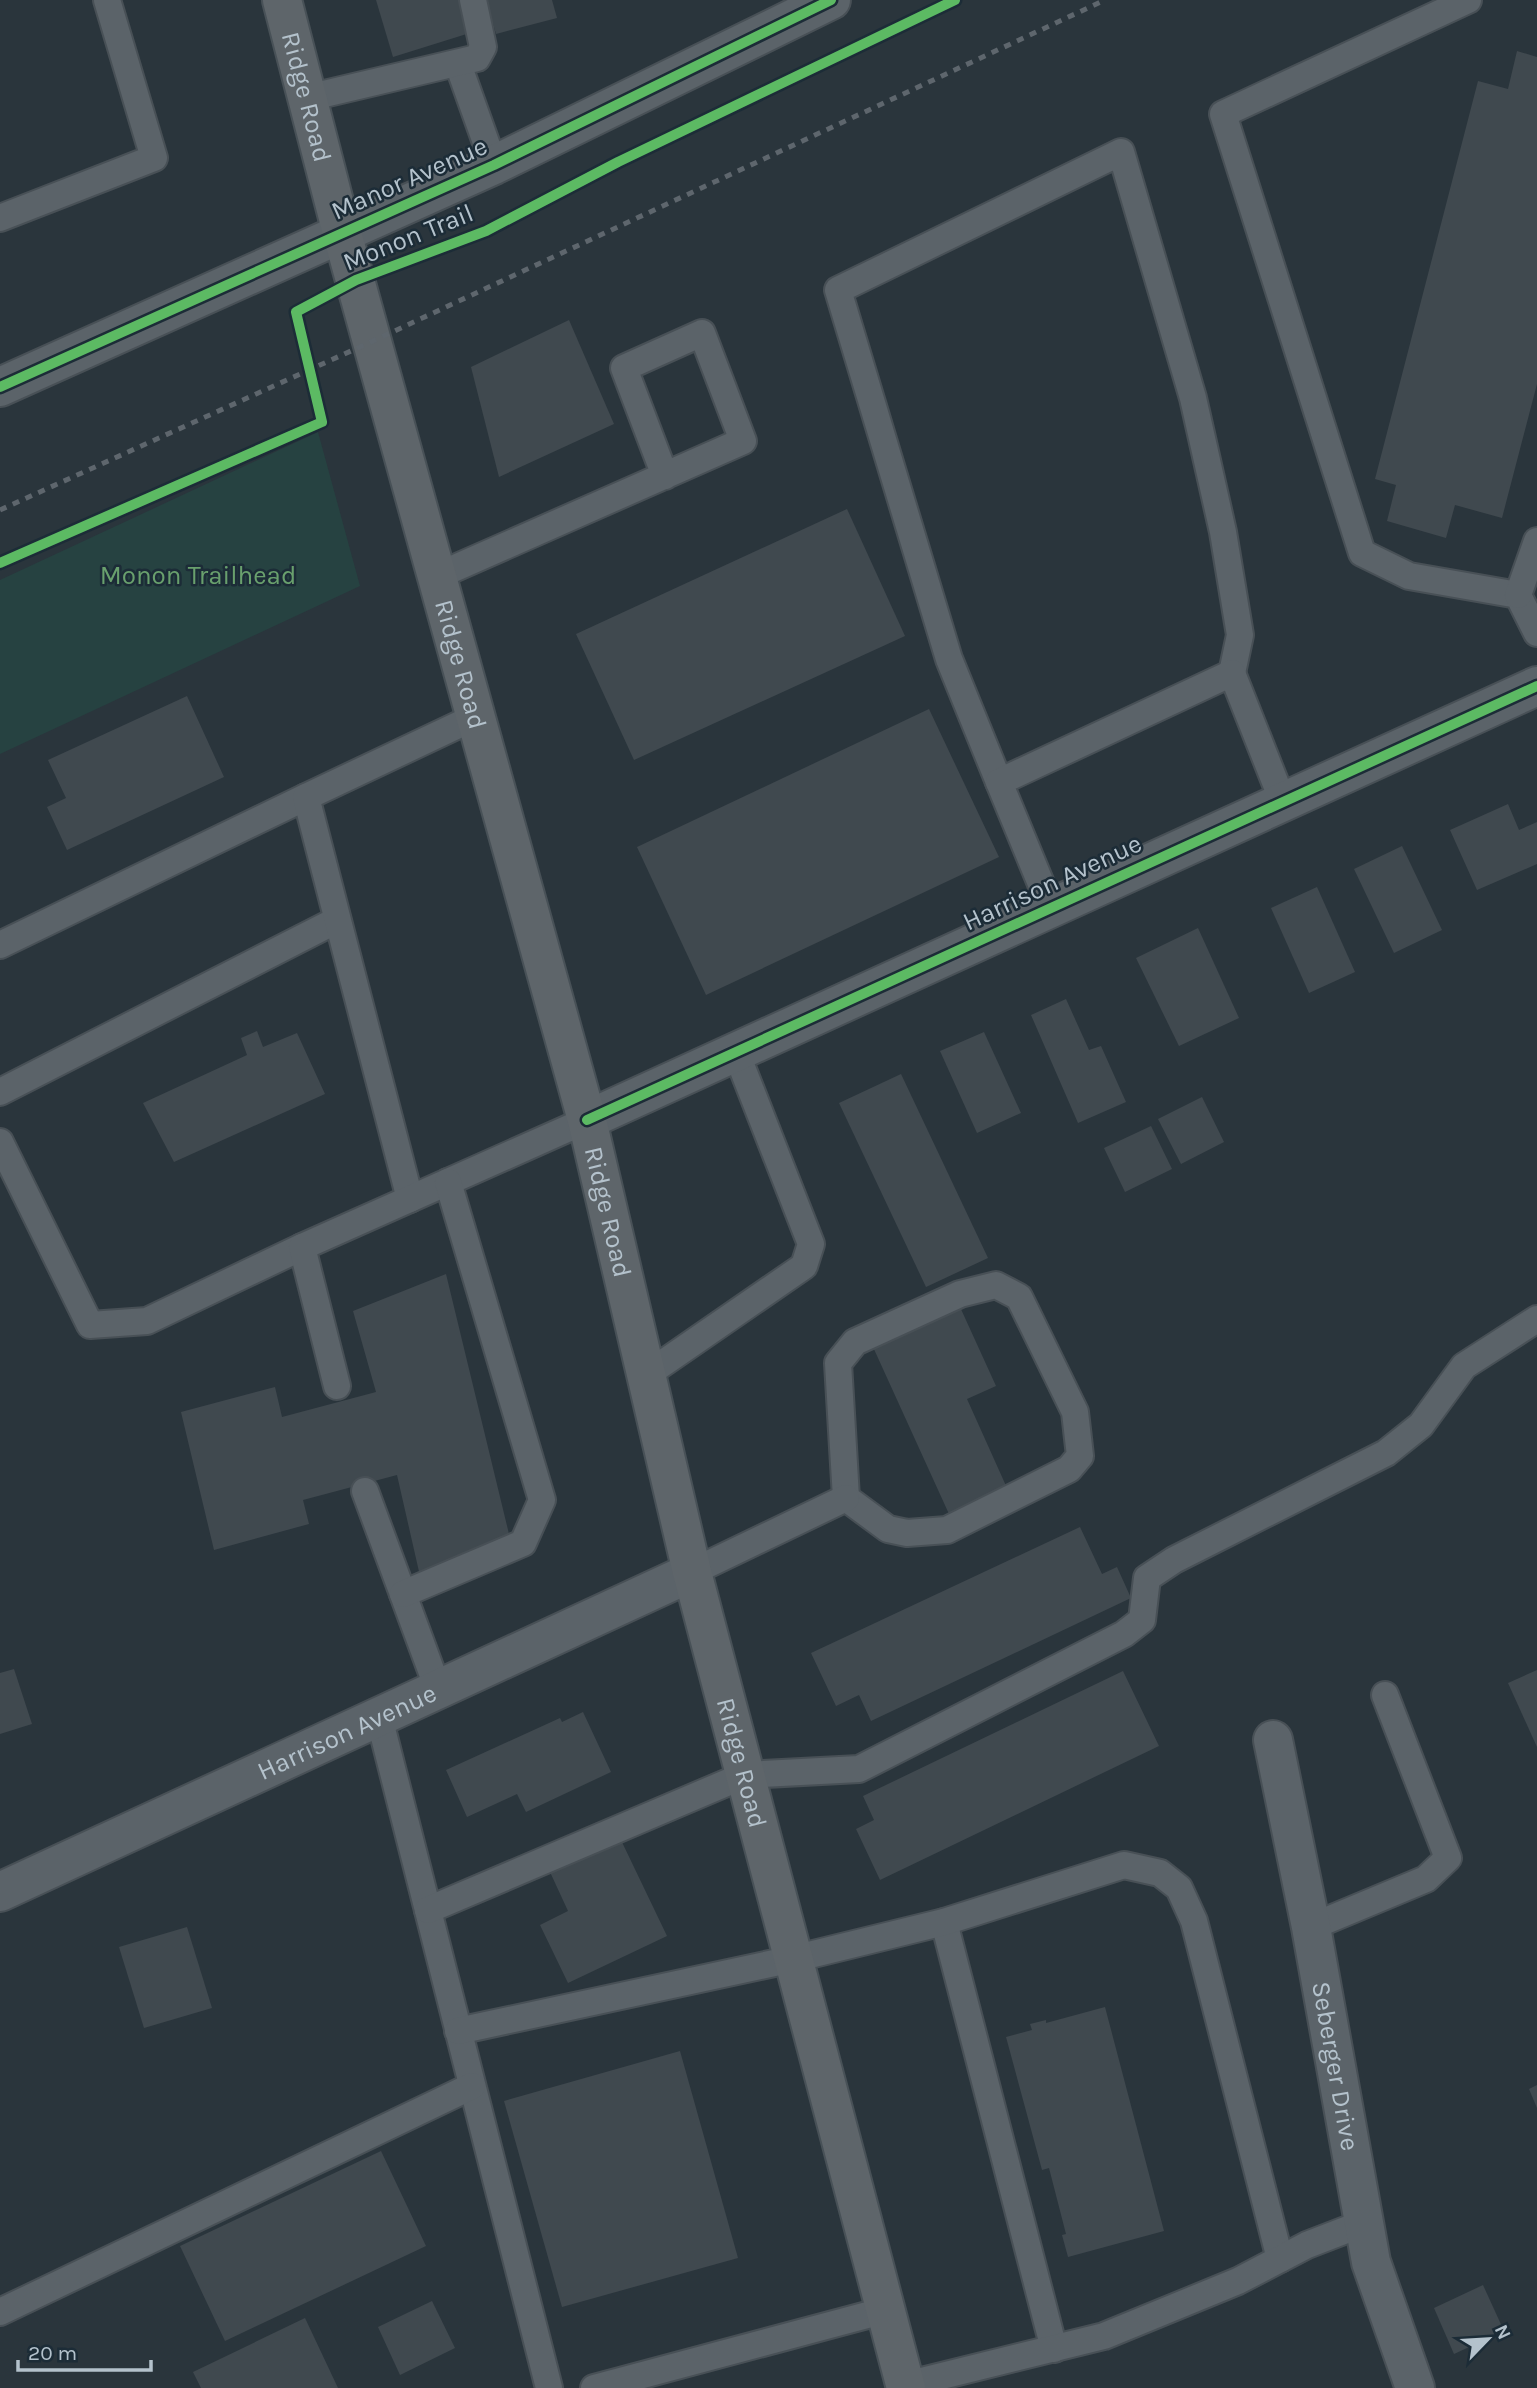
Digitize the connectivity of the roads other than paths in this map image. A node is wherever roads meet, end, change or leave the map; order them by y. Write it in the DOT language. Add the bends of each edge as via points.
graph roads {
  1 [pos="107,0"];
  2 [pos="282,0"];
  3 [pos="473,0"];
  4 [pos="831,0"];
  5 [pos="1468,0"];
  6 [pos="458,64"];
  7 [pos="307,98"];
  8 [pos="494,165"];
  9 [pos="0,218"];
  10 [pos="342,233"];
  11 [pos="0,387"];
  12 [pos="665,476"];
  13 [pos="1537,541"];
  14 [pos="437,576"];
  15 [pos="1518,595"];
  16 [pos="1537,633"];
  17 [pos="1231,673"];
  18 [pos="1537,686"];
  19 [pos="475,717"];
  20 [pos="999,782"];
  21 [pos="306,797"];
  22 [pos="1283,802"];
  23 [pos="1051,908"];
  24 [pos="337,920"];
  25 [pos="0,945"];
  26 [pos="736,1052"];
  27 [pos="0,1092"];
  28 [pos="587,1120"];
  29 [pos="0,1142"];
  30 [pos="448,1182"];
  31 [pos="410,1199"];
  32 [pos="302,1247"];
  33 [pos="1537,1318"];
  34 [pos="646,1375"];
  35 [pos="337,1387"];
  36 [pos="365,1491"];
  37 [pos="846,1498"];
  38 [pos="692,1572"];
  39 [pos="403,1594"];
  40 [pos="438,1689"];
  41 [pos="1385,1695"];
  42 [pos="379,1717"];
  43 [pos="1273,1740"];
  44 [pos="745,1775"];
  45 [pos="0,1892"];
  46 [pos="428,1910"];
  47 [pos="944,1922"];
  48 [pos="1311,1927"];
  49 [pos="793,1959"];
  50 [pos="458,2031"];
  51 [pos="472,2086"];
  52 [pos="1364,2223"];
  53 [pos="1280,2259"];
  54 [pos="886,2310"];
  55 [pos="0,2312"];
  56 [pos="1054,2349"];
  57 [pos="906,2387"];
  58 [pos="549,2388"];
  59 [pos="594,2388"];
  60 [pos="1415,2388"];
  1 -- 9 [label="lane" via="154,158"];
  2 -- 7 [label="main road, Ridge Road"];
  3 -- 6 [label="lane" via="483,47 477,58"];
  4 -- 8 [label="street, Manor Avenue"];
  5 -- 15 [label="lane" via="1223,114 1362,553 1409,576"];
  6 -- 7 [label="lane"];
  6 -- 8 [label="lane"];
  7 -- 10 [label="main road, Ridge Road"];
  8 -- 10 [label="street, Manor Avenue"];
  10 -- 11 [label="street, Manor Avenue"];
  10 -- 14 [label="main road, Ridge Road"];
  12 -- 12 [label="lane" via="743,441 702,333 624,368"];
  12 -- 14 [label="lane"];
  13 -- 15 [label="lane"];
  14 -- 19 [label="main road, Ridge Road"];
  15 -- 16 [label="lane"];
  17 -- 20 [label="lane"];
  17 -- 20 [label="lane" via="1240,635 1223,532 1193,398 1121,152 838,290 949,659"];
  17 -- 22 [label="lane"];
  18 -- 22 [label="street, Harrison Avenue"];
  19 -- 21 [label="lane"];
  19 -- 28 [label="main road, Ridge Road"];
  20 -- 23 [label="lane"];
  21 -- 24 [label="lane"];
  21 -- 25 [label="lane"];
  22 -- 23 [label="street, Harrison Avenue"];
  23 -- 26 [label="street, Harrison Avenue"];
  24 -- 27 [label="lane"];
  24 -- 31 [label="lane"];
  26 -- 28 [label="street, Harrison Avenue"];
  26 -- 34 [label="lane" via="811,1244 804,1266"];
  28 -- 30 [label="lane"];
  28 -- 34 [label="main road, Ridge Road"];
  29 -- 32 [label="lane" via="90,1325 146,1321"];
  30 -- 31 [label="lane"];
  30 -- 39 [label="lane" via="542,1500 523,1543"];
  31 -- 32 [label="lane"];
  32 -- 35 [label="lane"];
  33 -- 44 [label="lane" via="1464,1366 1421,1425 1386,1453 1147,1578 1142,1620 1124,1634 859,1769"];
  34 -- 38 [label="main road, Ridge Road"];
  36 -- 39 [label="lane"];
  37 -- 37 [label="lane" via="888,1530 947,1530 1069,1469 1080,1456 1075,1412 1019,1297 996,1285 960,1294 855,1342 838,1363"];
  37 -- 38 [label="lane"];
  38 -- 40 [label="street, Harrison Avenue"];
  38 -- 44 [label="main road, Ridge Road"];
  39 -- 40 [label="lane"];
  40 -- 42 [label="street, Harrison Avenue"];
  41 -- 48 [label="lane" via="1448,1858 1426,1879"];
  42 -- 45 [label="street, Harrison Avenue"];
  42 -- 46 [label="lane"];
  43 -- 48 [label="street, Seberger Drive"];
  44 -- 46 [label="lane"];
  44 -- 49 [label="main road, Ridge Road"];
  46 -- 50 [label="lane"];
  47 -- 49 [label="lane"];
  47 -- 53 [label="lane" via="1124,1865 1160,1872 1179,1888 1194,1921"];
  47 -- 56 [label="lane"];
  48 -- 52 [label="street, Seberger Drive"];
  49 -- 50 [label="lane"];
  49 -- 54 [label="main road, Ridge Road"];
  50 -- 51 [label="lane"];
  51 -- 55 [label="lane"];
  51 -- 58 [label="lane"];
  52 -- 53 [label="lane"];
  52 -- 60 [label="street, Seberger Drive" via="1370,2262"];
  53 -- 56 [label="lane" via="1104,2336"];
  54 -- 57 [label="main road, Ridge Road"];
  54 -- 59 [label="lane"];
  56 -- 57 [label="lane"];
}
